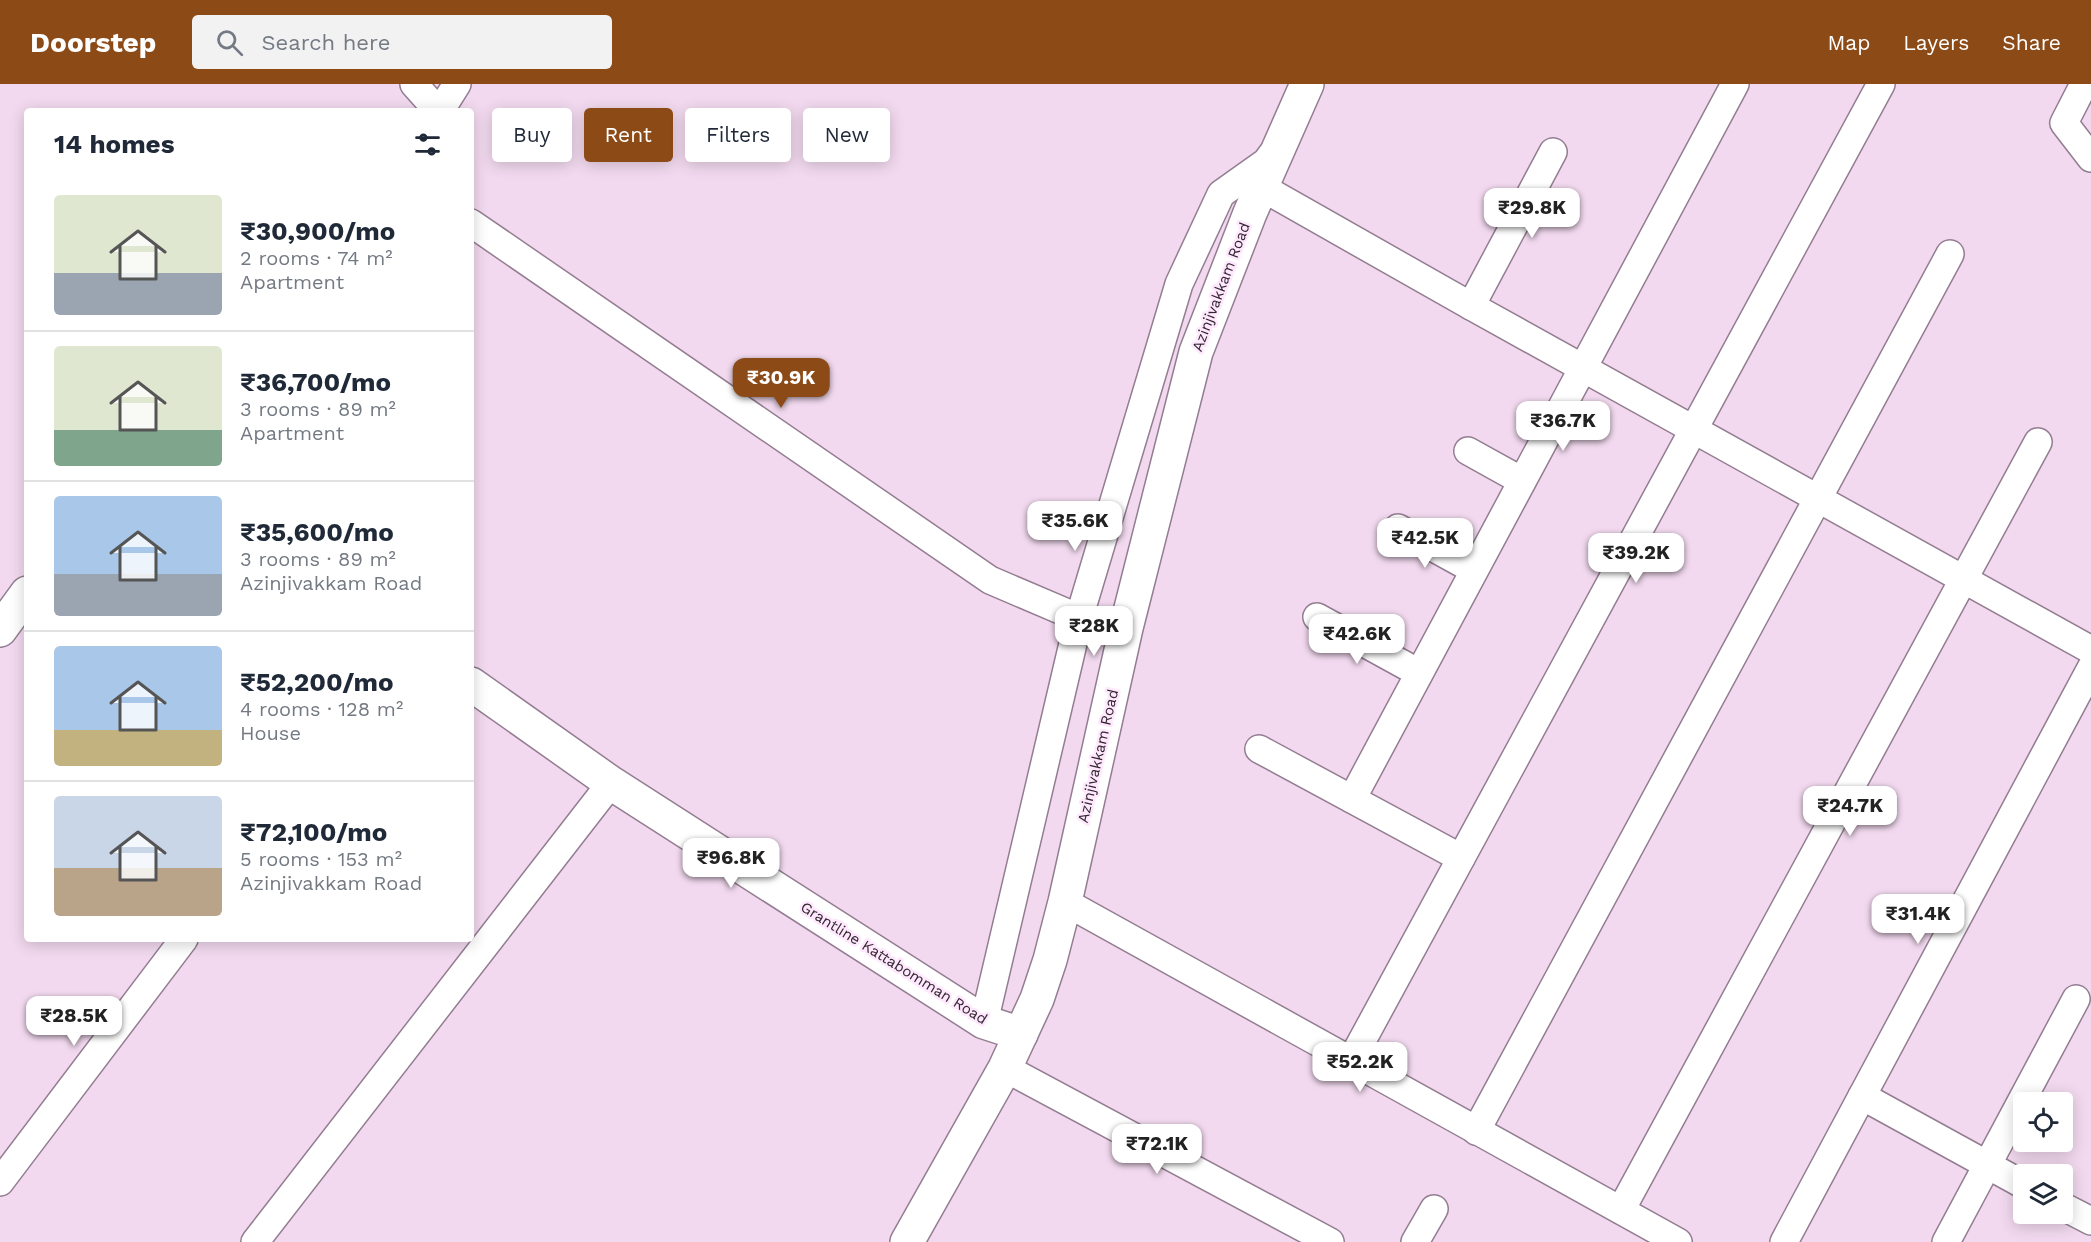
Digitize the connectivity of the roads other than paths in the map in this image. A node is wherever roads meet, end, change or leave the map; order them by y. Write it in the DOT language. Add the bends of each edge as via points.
graph roads {
  1 [pos="414,84"];
  2 [pos="456,84"];
  3 [pos="1306,84"];
  4 [pos="1735,84"];
  5 [pos="1881,84"];
  6 [pos="2084,84"];
  7 [pos="436,108"];
  8 [pos="441,108"];
  9 [pos="1283,138"];
  10 [pos="1553,152"];
  11 [pos="2091,158"];
  12 [pos="1261,187"];
  13 [pos="474,225"];
  14 [pos="1950,254"];
  15 [pos="1470,306"];
  16 [pos="1582,368"];
  17 [pos="1694,430"];
  18 [pos="2038,442"];
  19 [pos="1468,452"];
  20 [pos="1522,481"];
  21 [pos="1818,499"];
  22 [pos="1398,528"];
  23 [pos="1474,570"];
  24 [pos="1964,580"];
  25 [pos="24,597"];
  26 [pos="1317,617"];
  27 [pos="1078,618"];
  28 [pos="0,630"];
  29 [pos="2091,650"];
  30 [pos="2091,668"];
  31 [pos="1419,673"];
  32 [pos="474,686"];
  33 [pos="1259,749"];
  34 [pos="611,783"];
  35 [pos="1352,799"];
  36 [pos="1461,858"];
  37 [pos="1065,902"];
  38 [pos="182,942"];
  39 [pos="2076,999"];
  40 [pos="984,1022"];
  41 [pos="1021,1034"];
  42 [pos="1350,1061"];
  43 [pos="1005,1068"];
  44 [pos="1862,1096"];
  45 [pos="1476,1131"];
  46 [pos="1987,1164"];
  47 [pos="2013,1179"];
  48 [pos="0,1182"];
  49 [pos="1434,1209"];
  50 [pos="1621,1210"];
  51 [pos="2073,1212"];
  52 [pos="2091,1221"];
  53 [pos="255,1242"];
  54 [pos="907,1242"];
  55 [pos="1330,1242"];
  56 [pos="1415,1242"];
  57 [pos="1678,1242"];
  58 [pos="1784,1242"];
  59 [pos="1946,1242"];
  1 -- 7 [label="street"];
  2 -- 8 [label="street"];
  3 -- 9 [label="street, Azinjivakkam Road"];
  4 -- 16 [label="street"];
  5 -- 17 [label="street"];
  6 -- 11 [label="street" via="2064,123"];
  9 -- 12 [label="street, Azinjivakkam Road"];
  9 -- 27 [label="street" via="1266,162 1221,194 1179,284"];
  10 -- 15 [label="street"];
  12 -- 15 [label="street"];
  12 -- 37 [label="street, Azinjivakkam Road" via="1196,352 1126,628"];
  13 -- 27 [label="street" via="990,580"];
  14 -- 21 [label="street"];
  15 -- 16 [label="street"];
  16 -- 17 [label="street"];
  16 -- 20 [label="street"];
  17 -- 21 [label="street"];
  17 -- 36 [label="street"];
  18 -- 24 [label="street"];
  19 -- 20 [label="street"];
  20 -- 23 [label="street"];
  21 -- 24 [label="street"];
  21 -- 45 [label="street"];
  22 -- 23 [label="street"];
  23 -- 31 [label="street"];
  24 -- 29 [label="street"];
  24 -- 50 [label="street"];
  25 -- 28 [label="street"];
  26 -- 31 [label="street"];
  27 -- 40 [label="street"];
  30 -- 44 [label="street"];
  31 -- 35 [label="street"];
  32 -- 34 [label="street, Grantline Kattabomman Road"];
  33 -- 35 [label="street"];
  34 -- 40 [label="street, Grantline Kattabomman Road"];
  34 -- 53 [label="street"];
  35 -- 36 [label="street"];
  36 -- 42 [label="street"];
  37 -- 41 [label="street, Azinjivakkam Road" via="1050,960"];
  37 -- 42 [label="street"];
  38 -- 48 [label="street"];
  39 -- 46 [label="street"];
  40 -- 41 [label="street, Grantline Kattabomman Road"];
  41 -- 43 [label="street, Azinjivakkam Road"];
  42 -- 45 [label="street"];
  43 -- 54 [label="street, Azinjivakkam Road"];
  43 -- 55 [label="street"];
  44 -- 46 [label="street"];
  44 -- 58 [label="street"];
  45 -- 50 [label="street"];
  46 -- 47 [label="street"];
  46 -- 59 [label="street"];
  49 -- 56 [label="street"];
  50 -- 57 [label="street"];
  51 -- 52 [label="street"];
}
